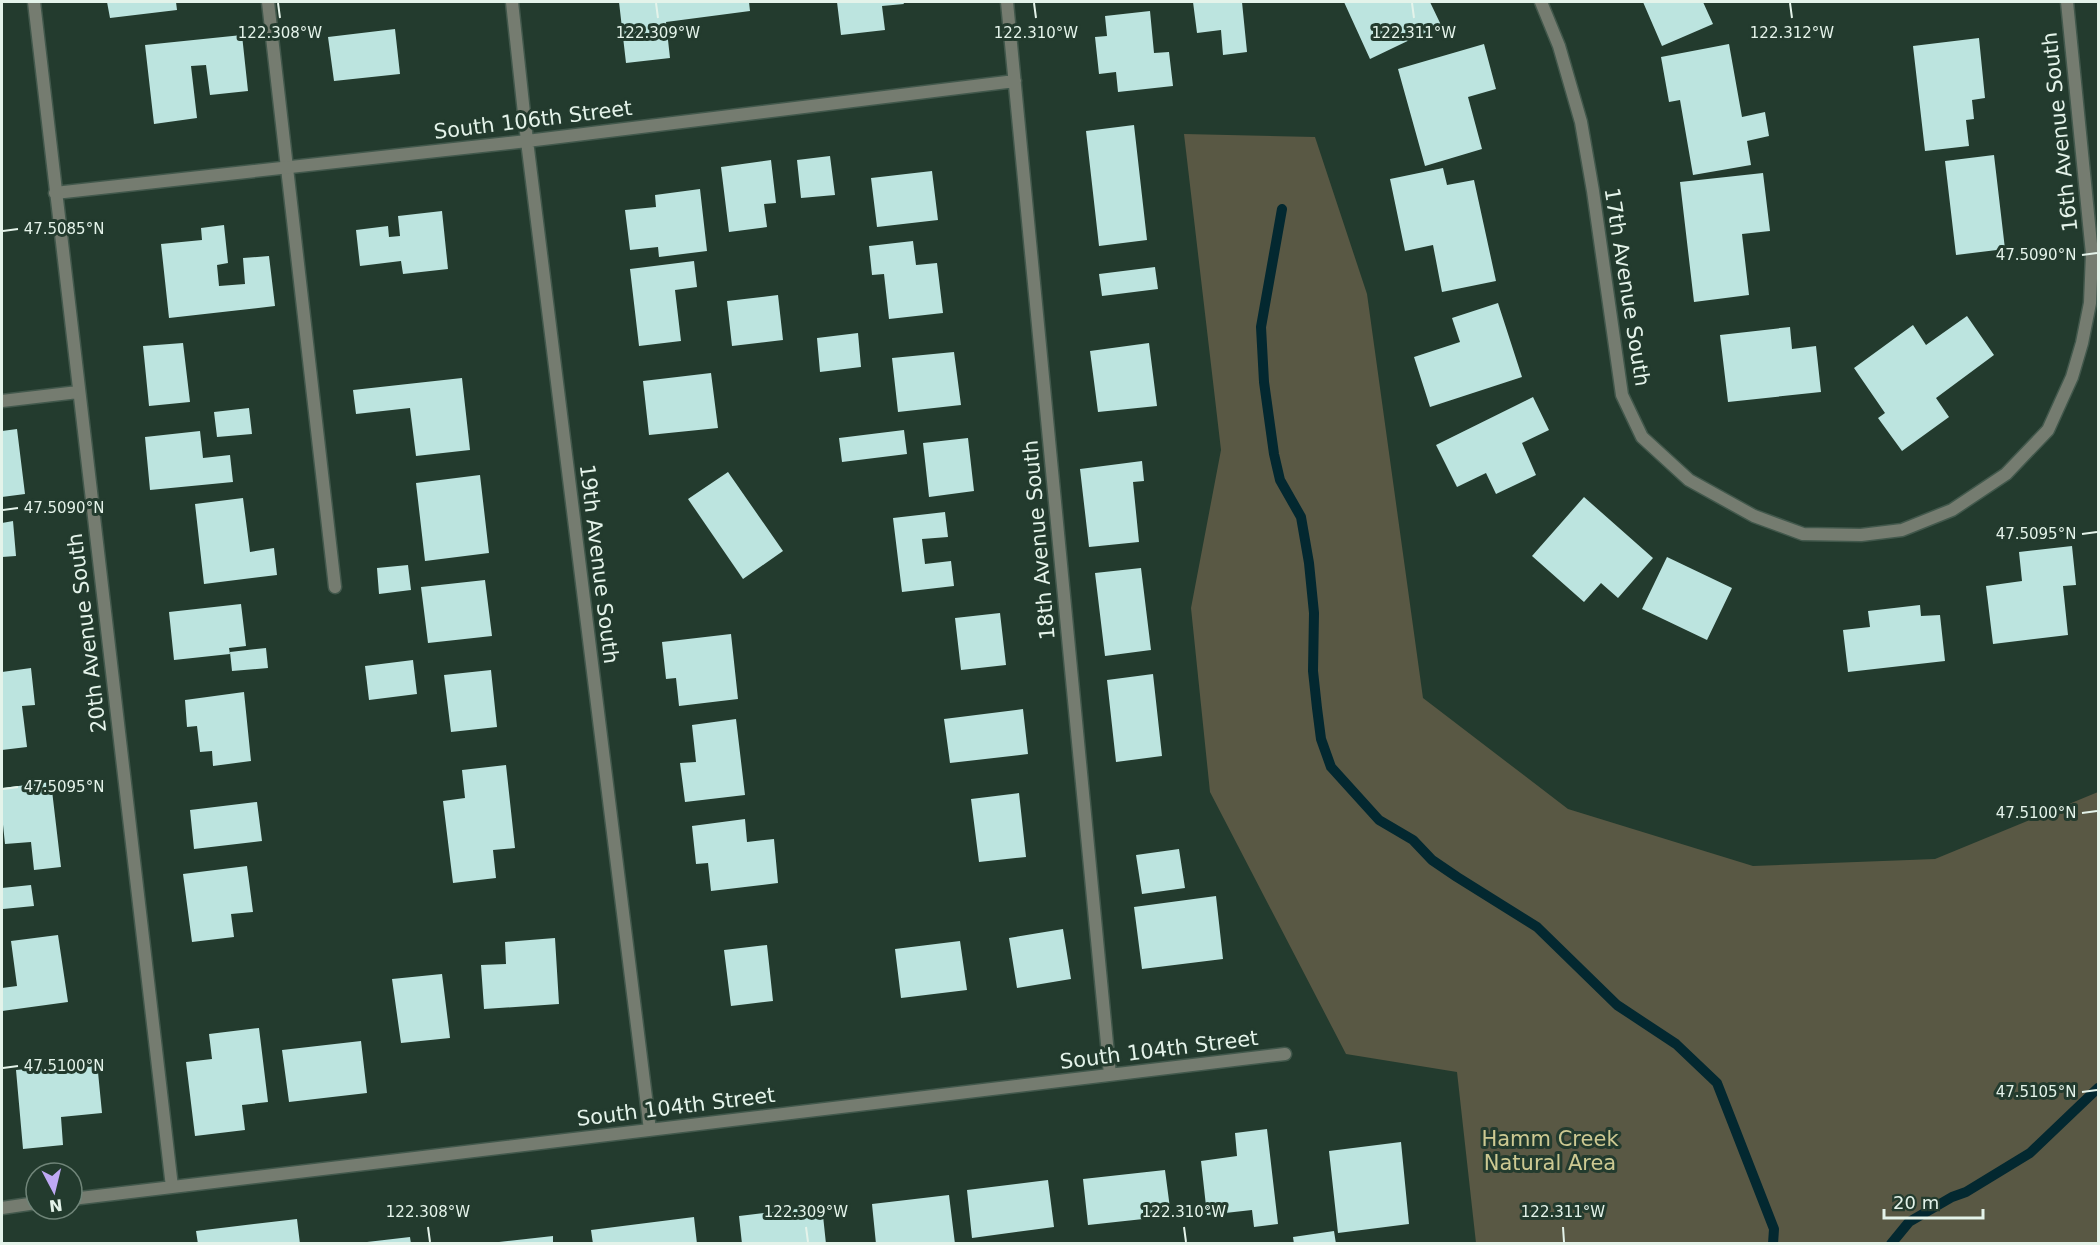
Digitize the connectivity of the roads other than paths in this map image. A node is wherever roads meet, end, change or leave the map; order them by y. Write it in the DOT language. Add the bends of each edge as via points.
graph roads {
  1 [pos="34,2"];
  2 [pos="268,2"];
  3 [pos="512,2"];
  4 [pos="1007,2"];
  5 [pos="1541,2"];
  6 [pos="2067,2"];
  7 [pos="1015,81"];
  8 [pos="526,141"];
  9 [pos="286,168"];
  10 [pos="55,193"];
  11 [pos="78,392"];
  12 [pos="2,401"];
  13 [pos="2048,430"];
  14 [pos="335,587"];
  15 [pos="1285,1054"];
  16 [pos="1110,1075"];
  17 [pos="650,1130"];
  18 [pos="172,1187"];
  19 [pos="84,1198"];
  20 [pos="24,1205"];
  21 [pos="2,1208"];
  1 -- 10 [label="street, 20th Avenue South"];
  2 -- 9 [label="street"];
  3 -- 8 [label="street, 19th Avenue South"];
  4 -- 7 [label="street, 18th Avenue South"];
  5 -- 13 [label="street, 17th Avenue South" via="1559,46 1581,122 1622,395 1642,437 1689,480 1754,516 1803,534 1861,535 1902,530 1952,510 2006,474"];
  6 -- 13 [label="street, 16th Avenue South" via="2092,254 2091,293 2072,377"];
  7 -- 8 [label="street, South 106th Street"];
  7 -- 16 [label="street, 18th Avenue South"];
  8 -- 9 [label="street, South 106th Street"];
  8 -- 17 [label="street, 19th Avenue South"];
  9 -- 10 [label="street, South 106th Street"];
  9 -- 14 [label="street"];
  10 -- 11 [label="street, 20th Avenue South"];
  11 -- 12 [label="street"];
  11 -- 18 [label="street, 20th Avenue South"];
  15 -- 16 [label="street, South 104th Street"];
  16 -- 17 [label="street, South 104th Street"];
  17 -- 18 [label="street, South 104th Street"];
  18 -- 19 [label="street, South 104th Street"];
  20 -- 21 [label="street"];
}
